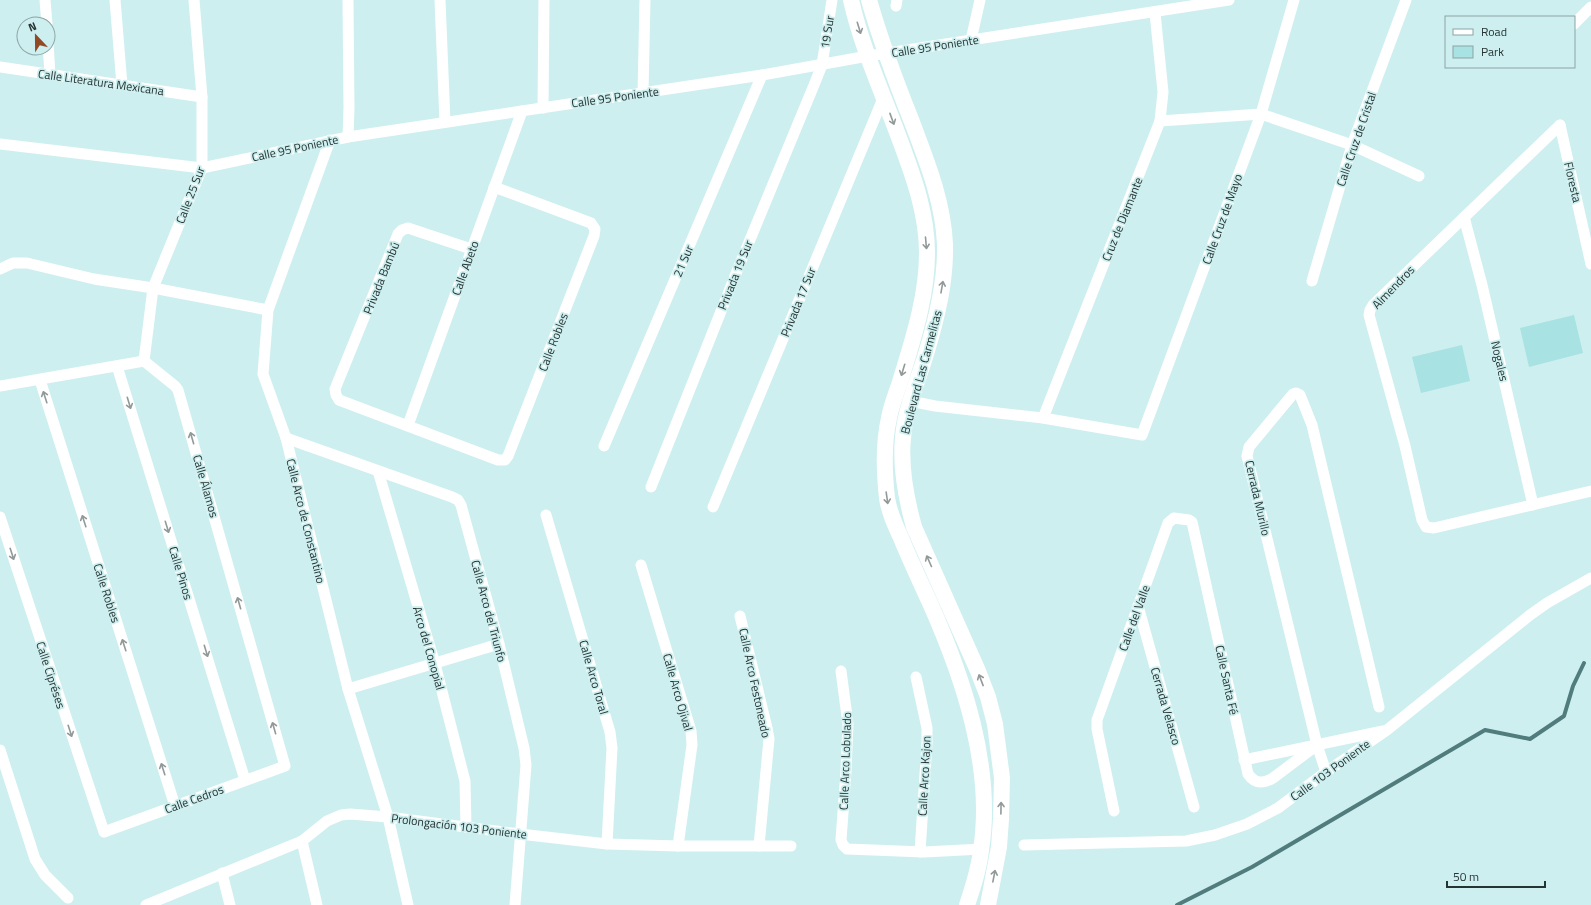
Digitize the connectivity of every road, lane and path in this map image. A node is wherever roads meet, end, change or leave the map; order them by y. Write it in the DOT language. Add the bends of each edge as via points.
graph roads {
  1 [pos="45,0"];
  2 [pos="115,0"];
  3 [pos="194,0"];
  4 [pos="440,0"];
  5 [pos="544,0"];
  6 [pos="645,0"];
  7 [pos="832,0"];
  8 [pos="851,0"];
  9 [pos="868,0"];
  10 [pos="980,0"];
  11 [pos="1229,0"];
  12 [pos="1294,0"];
  13 [pos="1406,0"];
  14 [pos="348,1"];
  15 [pos="1591,7"];
  16 [pos="1155,12"];
  17 [pos="46,16"];
  18 [pos="1575,23"];
  19 [pos="972,40"];
  20 [pos="886,54"];
  21 [pos="49,56"];
  22 [pos="868,56"];
  23 [pos="822,64"];
  24 [pos="0,67"];
  25 [pos="50,75"];
  26 [pos="762,75"];
  27 [pos="122,85"];
  28 [pos="643,94"];
  29 [pos="884,96"];
  30 [pos="202,97"];
  31 [pos="543,108"];
  32 [pos="522,111"];
  33 [pos="1261,114"];
  34 [pos="1160,121"];
  35 [pos="445,122"];
  36 [pos="1560,125"];
  37 [pos="348,137"];
  38 [pos="330,140"];
  39 [pos="0,144"];
  40 [pos="1352,145"];
  41 [pos="202,168"];
  42 [pos="1419,176"];
  43 [pos="494,187"];
  44 [pos="1464,217"];
  45 [pos="471,249"];
  46 [pos="1591,264"];
  47 [pos="0,269"];
  48 [pos="1312,281"];
  49 [pos="153,288"];
  50 [pos="268,310"];
  51 [pos="144,361"];
  52 [pos="117,366"];
  53 [pos="40,380"];
  54 [pos="0,386"];
  55 [pos="910,401"];
  56 [pos="1043,418"];
  57 [pos="408,425"];
  58 [pos="286,438"];
  59 [pos="886,438"];
  60 [pos="902,438"];
  61 [pos="604,446"];
  62 [pos="378,471"];
  63 [pos="651,487"];
  64 [pos="1591,491"];
  65 [pos="1533,505"];
  66 [pos="713,508"];
  67 [pos="546,515"];
  68 [pos="0,517"];
  69 [pos="1174,518"];
  70 [pos="641,565"];
  71 [pos="1591,578"];
  72 [pos="1138,606"];
  73 [pos="740,616"];
  74 [pos="499,644"];
  75 [pos="435,664"];
  76 [pos="841,672"];
  77 [pos="916,677"];
  78 [pos="348,689"];
  79 [pos="1379,707"];
  80 [pos="1387,730"];
  81 [pos="1316,745"];
  82 [pos="0,750"];
  83 [pos="1244,760"];
  84 [pos="285,766"];
  85 [pos="1326,772"];
  86 [pos="245,780"];
  87 [pos="175,806"];
  88 [pos="1194,807"];
  89 [pos="1114,811"];
  90 [pos="388,817"];
  91 [pos="466,827"];
  92 [pos="104,832"];
  93 [pos="520,834"];
  94 [pos="302,841"];
  95 [pos="607,844"];
  96 [pos="1024,845"];
  97 [pos="678,846"];
  98 [pos="759,846"];
  99 [pos="791,846"];
  100 [pos="982,849"];
  101 [pos="920,852"];
  102 [pos="222,873"];
  103 [pos="68,898"];
  104 [pos="146,905"];
  105 [pos="230,905"];
  106 [pos="316,905"];
  107 [pos="408,905"];
  108 [pos="515,905"];
  109 [pos="967,905"];
  110 [pos="988,905"];
  1 -- 17 [label="street"];
  2 -- 27 [label="street"];
  3 -- 30 [label="street, Calle 25 Sur"];
  4 -- 35 [label="street"];
  5 -- 31 [label="street"];
  6 -- 28 [label="street"];
  7 -- 23 [label="street, 19 Sur"];
  8 -- 22 [label="main road, Boulevard Las Carmelitas, one-way"];
  9 -- 20 [label="main road, Boulevard Las Carmelitas"];
  10 -- 19 [label="street"];
  11 -- 16 [label="street, Calle 95 Poniente"];
  12 -- 33 [label="street, Calle Cruz de Mayo"];
  13 -- 40 [label="street, Calle Cruz de Cristal"];
  14 -- 37 [label="street"];
  15 -- 18 [label="street"];
  16 -- 19 [label="street, Calle 95 Poniente"];
  16 -- 34 [label="street, Cruz de Diamante" via="1163,92"];
  19 -- 20 [label="street, Calle 95 Poniente"];
  20 -- 22 [label="street, Calle 95 Poniente"];
  55 -- 20 [label="main road, Boulevard Las Carmelitas, one-way" via="937,313 944,276 945,244 937,191"];
  21 -- 25 [label="street"];
  22 -- 23 [label="street, Calle 95 Poniente"];
  22 -- 29 [label="main road, Boulevard Las Carmelitas"];
  23 -- 26 [label="street, Calle 95 Poniente"];
  23 -- 63 [label="street, Privada 19 Sur"];
  24 -- 25 [label="street, Calle Literatura Mexicana"];
  25 -- 27 [label="street, Calle Literatura Mexicana"];
  26 -- 28 [label="street, Calle 95 Poniente"];
  26 -- 61 [label="street, 21 Sur"];
  27 -- 30 [label="street, Calle Literatura Mexicana"];
  28 -- 31 [label="street, Calle 95 Poniente"];
  29 -- 59 [label="main road, Boulevard Las Carmelitas, one-way" via="917,188 924,217 927,249 925,287 918,320 888,418"];
  29 -- 66 [label="street, Privada 17 Sur"];
  30 -- 41 [label="street, Calle 25 Sur"];
  31 -- 32 [label="street, Calle 95 Poniente"];
  32 -- 35 [label="street, Calle 95 Poniente"];
  32 -- 43 [label="street, Calle Abeto"];
  33 -- 34 [label="street"];
  33 -- 40 [label="street"];
  33 -- 56 [label="street, Calle Cruz de Mayo" via="1142,435"];
  34 -- 56 [label="street, Cruz de Diamante"];
  35 -- 37 [label="street, Calle 95 Poniente"];
  36 -- 44 [label="street, Almendros"];
  36 -- 46 [label="street, Floresta"];
  37 -- 38 [label="street, Calle 95 Poniente"];
  38 -- 41 [label="street, Calle 95 Poniente"];
  38 -- 50 [label="street, Calle Arco de Constantino"];
  39 -- 41 [label="street, Calle 95 Poniente"];
  40 -- 42 [label="street"];
  40 -- 48 [label="street, Calle Cruz de Cristal"];
  41 -- 49 [label="street, Calle 25 Sur"];
  43 -- 45 [label="street, Calle Abeto"];
  43 -- 57 [label="street, Calle Robles" via="591,223 595,229 594,236 505,460 498,460"];
  44 -- 65 [label="street, Nogales"];
  44 -- 65 [label="street, Almendros" via="1373,305 1369,315 1405,446 1422,520 1426,527 1434,528"];
  45 -- 57 [label="street, Calle Abeto"];
  45 -- 57 [label="street, Privada Bambú" via="408,228 398,234 336,389 339,400"];
  47 -- 49 [label="street" via="13,264 28,263 94,279"];
  49 -- 50 [label="street"];
  49 -- 51 [label="street, Calle 25 Sur"];
  50 -- 58 [label="street, Calle Arco de Constantino" via="263,374"];
  51 -- 52 [label="street"];
  84 -- 51 [label="street, Calle Álamos, one-way" via="178,390"];
  52 -- 53 [label="street"];
  52 -- 86 [label="street, Calle Pinos, one-way"];
  53 -- 54 [label="street"];
  87 -- 53 [label="street, Calle Robles, one-way"];
  55 -- 56 [label="street"];
  55 -- 60 [label="main road, Boulevard Las Carmelitas"];
  58 -- 62 [label="street, Calle Arco del Triunfo"];
  58 -- 78 [label="street, Calle Arco de Constantino"];
  59 -- 60 [label="main road"];
  59 -- 100 [label="main road, Boulevard Las Carmelitas, one-way" via="884,465 892,518 959,674 973,722 983,800"];
  110 -- 60 [label="main road, Boulevard Las Carmelitas, one-way" via="999,847 1001,819 1002,778 995,724 978,671 914,527 903,474"];
  62 -- 74 [label="street, Calle Arco del Triunfo" via="458,500"];
  62 -- 75 [label="street, Arco del Conopial"];
  64 -- 65 [label="street"];
  67 -- 95 [label="street, Calle Arco Toral" via="610,732 612,748"];
  68 -- 92 [label="street, Calle Cipréses, one-way"];
  69 -- 72 [label="street, Calle del Valle" via="1168,523"];
  69 -- 83 [label="street, Calle Santa Fé" via="1192,522"];
  70 -- 97 [label="street, Calle Arco Ojival" via="691,731 692,745"];
  71 -- 80 [label="street, Calle 103 Poniente" via="1530,615"];
  72 -- 88 [label="street, Cerrada Velasco"];
  72 -- 89 [label="street, Calle del Valle" via="1097,720"];
  73 -- 98 [label="street, Calle Arco Festoneado" via="769,739"];
  74 -- 75 [label="street"];
  74 -- 93 [label="street, Calle Arco del Triunfo" via="526,765"];
  75 -- 78 [label="street"];
  75 -- 91 [label="street, Arco del Conopial" via="465,781"];
  76 -- 101 [label="street, Calle Arco Lobulado" via="848,724 841,840 843,845 847,849"];
  77 -- 101 [label="street, Calle Arco Kajon" via="927,743"];
  78 -- 90 [label="street, Calle Arco de Constantino"];
  79 -- 81 [label="street, Cerrada Murillo" via="1312,425 1300,395 1292,394 1250,447 1247,456"];
  80 -- 81 [label="street"];
  80 -- 85 [label="street, Calle 103 Poniente"];
  81 -- 83 [label="street"];
  81 -- 83 [label="street, Calle Santa Fé" via="1266,782 1260,783 1252,779"];
  81 -- 85 [label="street, Cerrada Murillo"];
  82 -- 103 [label="street" via="35,860 44,875"];
  84 -- 86 [label="street, Calle Cedros"];
  85 -- 96 [label="street, Calle 103 Poniente" via="1278,808 1247,824 1215,836 1186,841"];
  86 -- 87 [label="street, Calle Cedros"];
  87 -- 92 [label="street, Calle Cedros"];
  90 -- 91 [label="street, Prolongación 103 Poniente"];
  90 -- 94 [label="street, Prolongación 103 Poniente" via="341,815 327,821"];
  90 -- 107 [label="street, Calle Arco de Constantino"];
  91 -- 93 [label="street, Prolongación 103 Poniente"];
  93 -- 95 [label="street, Prolongación 103 Poniente"];
  93 -- 108 [label="street, Calle Arco del Triunfo"];
  94 -- 102 [label="street, Prolongación 103 Poniente"];
  94 -- 106 [label="street"];
  95 -- 97 [label="street, Prolongación 103 Poniente"];
  97 -- 98 [label="street, Prolongación 103 Poniente"];
  98 -- 99 [label="street, Prolongación 103 Poniente"];
  100 -- 101 [label="street"];
  100 -- 109 [label="main road, Boulevard Las Carmelitas"];
  102 -- 104 [label="street, Prolongación 103 Poniente"];
  102 -- 105 [label="street"];
}
